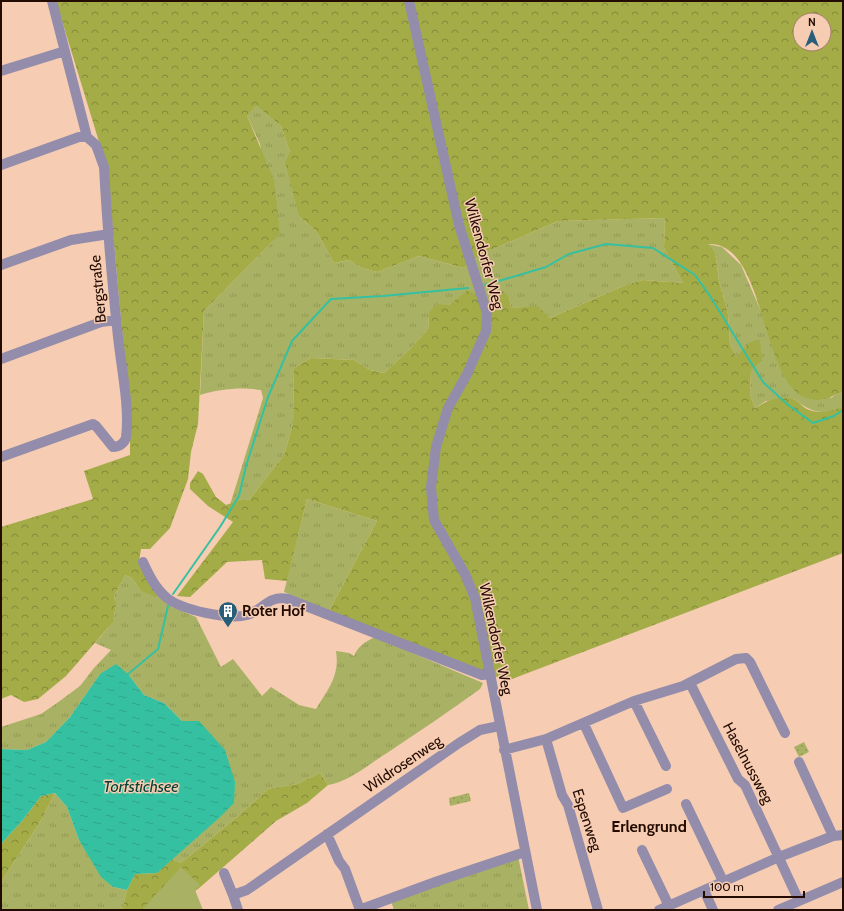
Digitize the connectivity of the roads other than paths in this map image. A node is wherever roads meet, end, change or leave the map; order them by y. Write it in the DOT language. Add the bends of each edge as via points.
graph roads {
  1 [pos="52,1"];
  2 [pos="409,1"];
  3 [pos="65,51"];
  4 [pos="1,71"];
  5 [pos="88,137"];
  6 [pos="1,165"];
  7 [pos="109,234"];
  8 [pos="1,265"];
  9 [pos="116,320"];
  10 [pos="1,359"];
  11 [pos="1,457"];
  12 [pos="143,562"];
  13 [pos="489,674"];
  14 [pos="690,683"];
  15 [pos="634,701"];
  16 [pos="584,724"];
  17 [pos="500,726"];
  18 [pos="785,733"];
  19 [pos="546,739"];
  20 [pos="504,750"];
  21 [pos="799,762"];
  22 [pos="666,766"];
  23 [pos="667,789"];
  24 [pos="686,804"];
  25 [pos="327,834"];
  26 [pos="840,836"];
  27 [pos="642,850"];
  28 [pos="525,852"];
  29 [pos="779,857"];
  30 [pos="224,873"];
  31 [pos="723,881"];
  32 [pos="843,882"];
  33 [pos="704,890"];
  34 [pos="233,895"];
  35 [pos="799,901"];
  36 [pos="664,908"];
  37 [pos="238,910"];
  38 [pos="360,910"];
  39 [pos="537,910"];
  40 [pos="598,910"];
  41 [pos="713,910"];
  42 [pos="778,910"];
  1 -- 3 [label="street, Bergstraße"];
  2 -- 13 [label="street, Wilkendorfer Weg" via="459,226 487,313 486,331 448,408 436,447 431,487 434,520 465,574 475,598"];
  3 -- 4 [label="street"];
  3 -- 5 [label="street, Bergstraße"];
  5 -- 6 [label="street" via="79,137"];
  5 -- 7 [label="street, Bergstraße" via="96,145 104,167"];
  7 -- 8 [label="street" via="71,240"];
  7 -- 9 [label="street, Bergstraße"];
  9 -- 10 [label="street" via="101,322"];
  9 -- 11 [label="street, Bergstraße" via="126,416 124,442 113,447 92,424"];
  12 -- 13 [label="street" via="152,580 168,598 202,612 248,615 270,600 284,598 482,675"];
  13 -- 17 [label="street, Wilkendorfer Weg"];
  14 -- 15 [label="street"];
  14 -- 18 [label="street" via="736,659 746,658"];
  14 -- 29 [label="street, Haselnussweg" via="738,779 745,785"];
  15 -- 16 [label="street"];
  15 -- 22 [label="street"];
  16 -- 19 [label="street"];
  16 -- 23 [label="street" via="623,808"];
  17 -- 20 [label="street, Wilkendorfer Weg"];
  17 -- 25 [label="street, Wildrosenweg" via="480,730"];
  19 -- 20 [label="street"];
  19 -- 40 [label="street, Espenweg"];
  20 -- 28 [label="street, Wilkendorfer Weg"];
  21 -- 26 [label="street"];
  24 -- 31 [label="street"];
  25 -- 34 [label="street, Wildrosenweg" via="246,890"];
  25 -- 38 [label="street" via="345,869"];
  26 -- 29 [label="street"];
  27 -- 36 [label="street"];
  28 -- 38 [label="street"];
  28 -- 39 [label="street, Wilkendorfer Weg"];
  29 -- 31 [label="street"];
  29 -- 35 [label="street, Haselnussweg"];
  30 -- 34 [label="street"];
  31 -- 33 [label="street"];
  32 -- 35 [label="street"];
  33 -- 36 [label="street"];
  33 -- 41 [label="street"];
  34 -- 37 [label="street"];
  35 -- 42 [label="street"];
}
